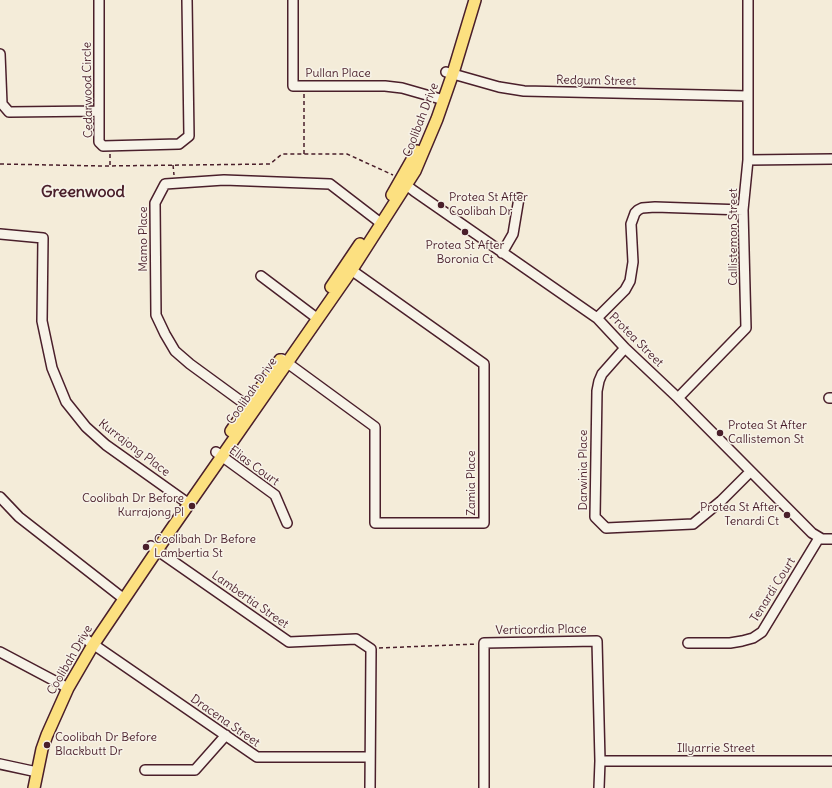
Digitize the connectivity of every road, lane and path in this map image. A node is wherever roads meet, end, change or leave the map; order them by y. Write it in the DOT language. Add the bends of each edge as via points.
graph roads {
  1 [pos="99,0"];
  2 [pos="187,0"];
  3 [pos="293,0"];
  4 [pos="468,0"];
  5 [pos="475,0"];
  6 [pos="748,0"];
  7 [pos="0,54"];
  8 [pos="449,72"];
  9 [pos="304,86"];
  10 [pos="748,96"];
  11 [pos="440,99"];
  12 [pos="99,111"];
  13 [pos="110,146"];
  14 [pos="304,154"];
  15 [pos="832,159"];
  16 [pos="748,160"];
  17 [pos="0,164"];
  18 [pos="110,166"];
  19 [pos="404,183"];
  20 [pos="519,198"];
  21 [pos="743,210"];
  22 [pos="379,222"];
  23 [pos="0,234"];
  24 [pos="502,253"];
  25 [pos="348,268"];
  26 [pos="261,276"];
  27 [pos="315,317"];
  28 [pos="597,318"];
  29 [pos="625,348"];
  30 [pos="284,361"];
  31 [pos="678,398"];
  32 [pos="251,409"];
  33 [pos="219,455"];
  34 [pos="750,472"];
  35 [pos="0,497"];
  36 [pos="186,502"];
  37 [pos="287,522"];
  38 [pos="819,538"];
  39 [pos="832,539"];
  40 [pos="154,548"];
  41 [pos="121,597"];
  42 [pos="90,642"];
  43 [pos="484,644"];
  44 [pos="688,644"];
  45 [pos="371,649"];
  46 [pos="0,652"];
  47 [pos="64,686"];
  48 [pos="226,735"];
  49 [pos="370,757"];
  50 [pos="600,761"];
  51 [pos="832,761"];
  52 [pos="0,764"];
  53 [pos="145,770"];
  54 [pos="33,771"];
  55 [pos="26,788"];
  56 [pos="34,788"];
  57 [pos="370,788"];
  58 [pos="484,788"];
  59 [pos="598,788"];
  1 -- 12 [label="street, Cedarwood Circle"];
  2 -- 13 [label="street, Cedarwood Circle" via="189,136 179,144"];
  3 -- 9 [label="street, Pullan Place" via="293,86"];
  4 -- 8 [label="main road, Coolibah Drive"];
  5 -- 8 [label="main road, Coolibah Drive"];
  6 -- 10 [label="street, Callistemon Street"];
  7 -- 12 [label="street" via="2,104 9,112"];
  8 -- 10 [label="street, Redgum Street" via="499,87 524,91"];
  8 -- 11 [label="main road, Coolibah Drive"];
  9 -- 11 [label="street, Pullan Place" via="384,86 402,88"];
  9 -- 14 [label="path"];
  10 -- 16 [label="street, Callistemon Street"];
  11 -- 19 [label="main road, Coolibah Drive"];
  12 -- 13 [label="street, Cedarwood Circle" via="100,142 104,146"];
  13 -- 18 [label="path"];
  14 -- 18 [label="path" via="282,154 270,164"];
  14 -- 19 [label="path" via="347,154"];
  15 -- 16 [label="street"];
  16 -- 21 [label="street, Callistemon Street"];
  17 -- 18 [label="path"];
  19 -- 22 [label="main road, Coolibah Drive"];
  19 -- 24 [label="street, Protea Street"];
  20 -- 24 [label="street" via="513,234"];
  21 -- 28 [label="street" via="655,207 638,210 631,224 633,262 630,281 625,290"];
  21 -- 31 [label="street, Callistemon Street" via="746,328"];
  22 -- 25 [label="main road, Coolibah Drive"];
  22 -- 32 [label="street, Mamo Place" via="330,184 224,180 165,184 154,203 156,315 175,351"];
  23 -- 36 [label="street, Kurrajong Place" via="43,238 42,321 52,368 66,402 86,427 106,445"];
  24 -- 28 [label="street, Protea Street"];
  25 -- 27 [label="main road, Coolibah Drive"];
  25 -- 30 [label="street, Zamia Place" via="484,364 484,522 375,522 375,427"];
  26 -- 27 [label="street"];
  27 -- 30 [label="main road, Coolibah Drive"];
  28 -- 29 [label="street, Protea Street"];
  29 -- 31 [label="street, Protea Street"];
  29 -- 34 [label="street, Darwinia Place" via="602,374 597,391 595,517 606,528 692,524 721,502"];
  30 -- 32 [label="main road, Coolibah Drive"];
  31 -- 34 [label="street, Protea Street"];
  32 -- 33 [label="main road, Coolibah Drive"];
  33 -- 36 [label="main road, Coolibah Drive"];
  33 -- 37 [label="street, Elias Court" via="275,495"];
  34 -- 38 [label="street, Protea Street"];
  35 -- 41 [label="street" via="19,518"];
  36 -- 40 [label="main road, Coolibah Drive"];
  38 -- 39 [label="street"];
  38 -- 44 [label="street, Tenardi Court" via="762,632 753,638 730,643"];
  40 -- 41 [label="main road, Coolibah Drive"];
  40 -- 45 [label="street, Lambertia Street" via="290,642 356,639"];
  41 -- 42 [label="main road, Coolibah Drive"];
  42 -- 47 [label="main road, Coolibah Drive"];
  42 -- 48 [label="street, Dracena Street"];
  43 -- 45 [label="path"];
  43 -- 50 [label="street, Verticordia Place" via="597,641"];
  43 -- 58 [label="street, Verticordia Place"];
  45 -- 49 [label="street"];
  46 -- 47 [label="street"];
  47 -- 54 [label="main road, Coolibah Drive" via="41,730"];
  48 -- 49 [label="street, Dracena Street" via="257,757"];
  48 -- 53 [label="street" via="195,770"];
  49 -- 57 [label="street"];
  50 -- 51 [label="street, Illyarrie Street"];
  50 -- 59 [label="street, Verticordia Place"];
  52 -- 54 [label="street"];
  54 -- 55 [label="main road, Coolibah Drive"];
  54 -- 56 [label="main road, Coolibah Drive"];
}
